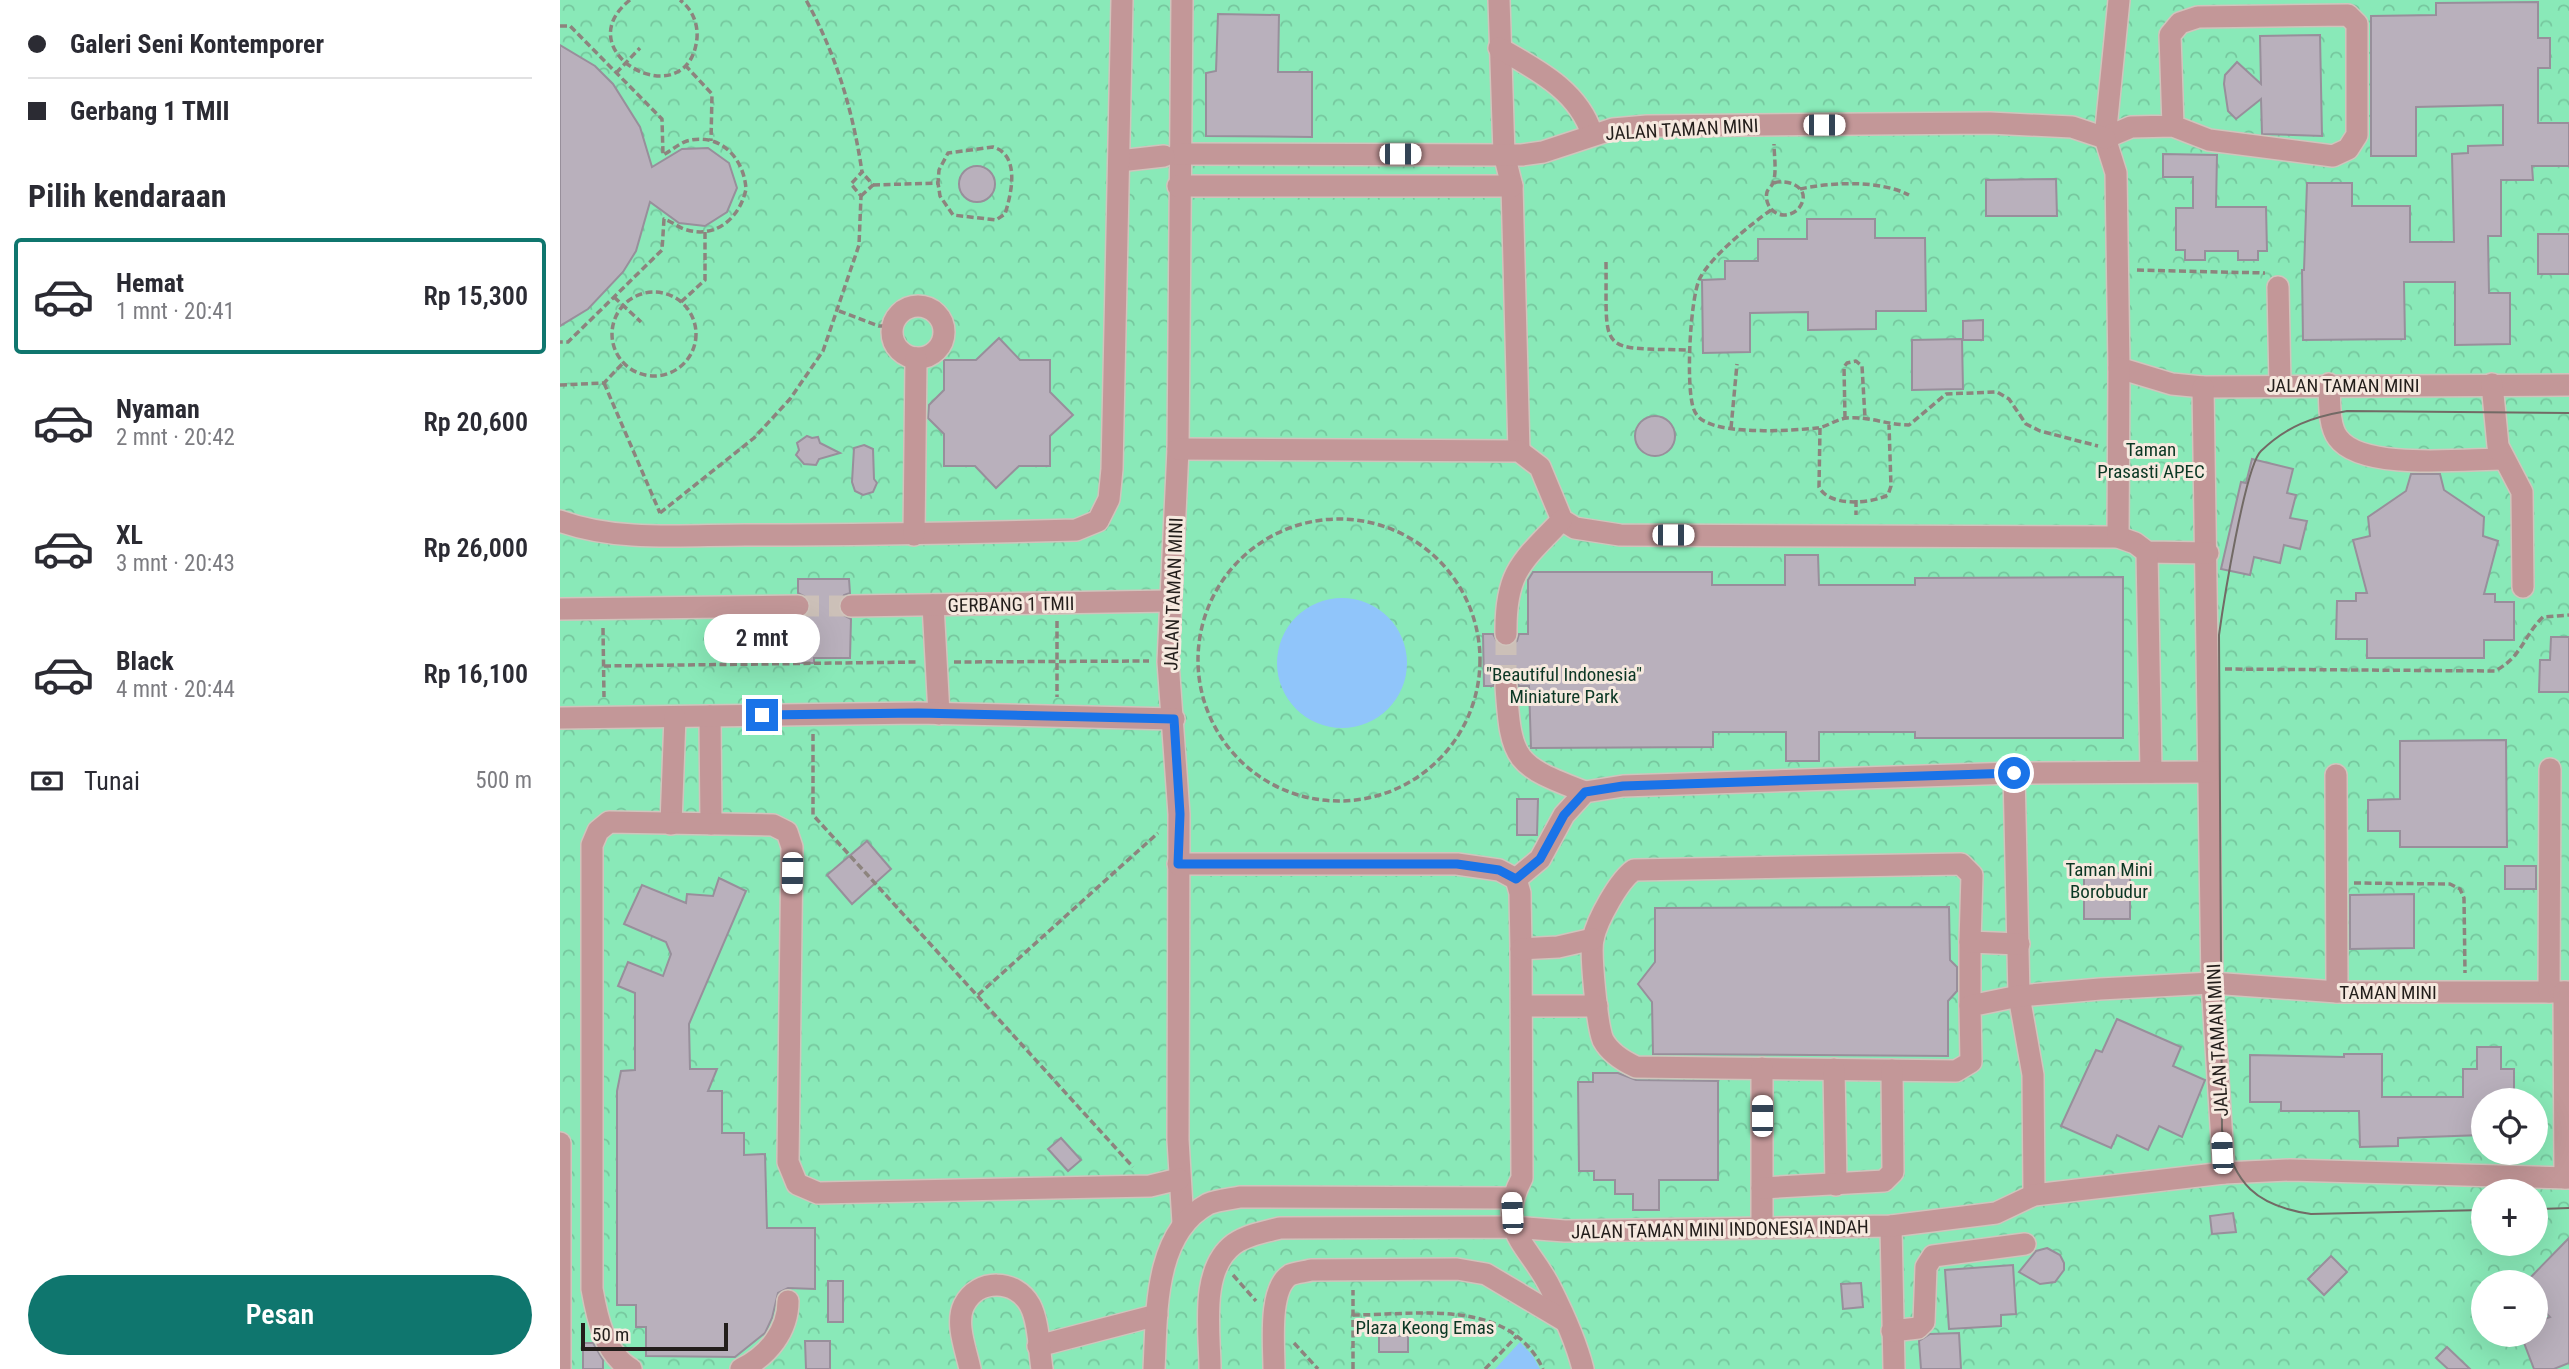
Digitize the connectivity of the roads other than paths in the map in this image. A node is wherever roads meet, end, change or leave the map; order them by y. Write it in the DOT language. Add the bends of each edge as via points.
graph roads {
  1 [pos="1122,0"];
  2 [pos="1182,0"];
  3 [pos="1499,0"];
  4 [pos="2119,0"];
  5 [pos="1499,48"];
  6 [pos="2173,126"];
  7 [pos="1592,134"];
  8 [pos="2105,138"];
  9 [pos="1504,154"];
  10 [pos="1171,155"];
  11 [pos="1119,161"];
  12 [pos="1178,186"];
  13 [pos="1511,186"];
  14 [pos="2278,287"];
  15 [pos="916,358"];
  16 [pos="2119,368"];
  17 [pos="2329,384"];
  18 [pos="2492,384"];
  19 [pos="2280,385"];
  20 [pos="2569,385"];
  21 [pos="2203,387"];
  22 [pos="1178,449"];
  23 [pos="1519,451"];
  24 [pos="2503,459"];
  25 [pos="1562,520"];
  26 [pos="560,521"];
  27 [pos="914,535"];
  28 [pos="2118,537"];
  29 [pos="2147,552"];
  30 [pos="2208,553"];
  31 [pos="2523,587"];
  32 [pos="1170,601"];
  33 [pos="933,605"];
  34 [pos="799,606"];
  35 [pos="851,606"];
  36 [pos="560,609"];
  37 [pos="1506,634"];
  38 [pos="1506,686"];
  39 [pos="939,714"];
  40 [pos="710,716"];
  41 [pos="675,717"];
  42 [pos="560,718"];
  43 [pos="1174,719"];
  44 [pos="2550,769"];
  45 [pos="2151,772"];
  46 [pos="2209,772"];
  47 [pos="2014,773"];
  48 [pos="2336,775"];
  49 [pos="1585,792"];
  50 [pos="671,824"];
  51 [pos="711,824"];
  52 [pos="1178,864"];
  53 [pos="1516,879"];
  54 [pos="1593,939"];
  55 [pos="1970,942"];
  56 [pos="2019,944"];
  57 [pos="1521,949"];
  58 [pos="2212,983"];
  59 [pos="2337,992"];
  60 [pos="2561,992"];
  61 [pos="2019,996"];
  62 [pos="1522,1006"];
  63 [pos="1597,1006"];
  64 [pos="1970,1006"];
  65 [pos="1762,1068"];
  66 [pos="1834,1069"];
  67 [pos="1892,1070"];
  68 [pos="560,1143"];
  69 [pos="2224,1173"];
  70 [pos="2567,1178"];
  71 [pos="1179,1179"];
  72 [pos="560,1180"];
  73 [pos="1836,1185"];
  74 [pos="1762,1188"];
  75 [pos="2034,1195"];
  76 [pos="1511,1198"];
  77 [pos="560,1207"];
  78 [pos="1183,1223"];
  79 [pos="1891,1226"];
  80 [pos="1513,1227"];
  81 [pos="1762,1228"];
  82 [pos="560,1242"];
  83 [pos="2025,1244"];
  84 [pos="788,1301"];
  85 [pos="1157,1315"];
  86 [pos="1565,1321"];
  87 [pos="1892,1331"];
  88 [pos="1038,1346"];
  89 [pos="560,1369"];
  90 [pos="631,1369"];
  91 [pos="741,1369"];
  92 [pos="970,1369"];
  93 [pos="1042,1369"];
  94 [pos="1154,1369"];
  95 [pos="1210,1369"];
  96 [pos="1274,1369"];
  97 [pos="1583,1369"];
  98 [pos="1894,1369"];
  1 -- 11 [label="lane"];
  2 -- 10 [label="lane"];
  3 -- 5 [label="lane"];
  4 -- 8 [label="lane"];
  5 -- 7 [label="lane" via="1541,72 1578,103"];
  5 -- 9 [label="lane"];
  6 -- 6 [label="lane" via="2209,140 2333,156 2342,153 2357,135 2357,24 2348,15 2186,19 2170,35"];
  6 -- 8 [label="lane" via="2132,127"];
  7 -- 8 [label="lane, JALAN TAMAN MINI" via="1647,126 1990,123 2072,127"];
  7 -- 9 [label="lane, JALAN TAMAN MINI" via="1543,152"];
  8 -- 16 [label="lane" via="2116,173"];
  9 -- 10 [label="lane, JALAN TAMAN MINI"];
  9 -- 13 [label="lane"];
  10 -- 11 [label="lane"];
  10 -- 12 [label="lane, JALAN TAMAN MINI"];
  11 -- 27 [label="lane" via="1112,469 1109,499 1098,521 1076,530"];
  12 -- 13 [label="lane"];
  12 -- 22 [label="lane, JALAN TAMAN MINI"];
  13 -- 23 [label="lane"];
  14 -- 19 [label="lane"];
  15 -- 15 [label="lane" via="940,346 942,320 929,308 911,307 896,317 892,326 900,351"];
  15 -- 27 [label="lane"];
  16 -- 21 [label="lane, JALAN TAMAN MINI" via="2172,384"];
  16 -- 28 [label="lane"];
  17 -- 18 [label="lane, JALAN TAMAN MINI"];
  17 -- 19 [label="lane, JALAN TAMAN MINI"];
  17 -- 24 [label="lane" via="2338,438 2357,452 2398,460"];
  18 -- 20 [label="lane, JALAN TAMAN MINI"];
  18 -- 24 [label="lane"];
  19 -- 21 [label="lane, JALAN TAMAN MINI"];
  21 -- 30 [label="lane, JALAN TAMAN MINI"];
  22 -- 23 [label="lane"];
  22 -- 32 [label="lane, JALAN TAMAN MINI"];
  23 -- 25 [label="lane" via="1547,478"];
  24 -- 31 [label="lane" via="2522,492"];
  25 -- 28 [label="lane" via="1575,528 1620,535"];
  25 -- 37 [label="lane" via="1514,574 1505,599"];
  26 -- 27 [label="lane" via="607,534"];
  28 -- 29 [label="lane"];
  29 -- 30 [label="lane"];
  29 -- 45 [label="lane"];
  30 -- 46 [label="lane, JALAN TAMAN MINI"];
  32 -- 33 [label="lane, GERBANG 1 TMII"];
  32 -- 43 [label="lane, JALAN TAMAN MINI" via="1168,662"];
  33 -- 35 [label="lane, GERBANG 1 TMII"];
  33 -- 39 [label="lane"];
  34 -- 36 [label="lane"];
  38 -- 49 [label="lane" via="1509,734 1518,756 1535,773"];
  39 -- 40 [label="lane"];
  39 -- 43 [label="lane"];
  40 -- 41 [label="lane"];
  40 -- 51 [label="lane"];
  41 -- 42 [label="lane"];
  41 -- 50 [label="lane"];
  43 -- 52 [label="lane, JALAN TAMAN MINI"];
  44 -- 60 [label="lane"];
  45 -- 46 [label="lane"];
  45 -- 47 [label="lane"];
  46 -- 58 [label="lane, JALAN TAMAN MINI"];
  47 -- 49 [label="lane" via="1623,786"];
  47 -- 56 [label="lane"];
  48 -- 59 [label="lane"];
  49 -- 53 [label="lane" via="1564,815 1540,859"];
  50 -- 51 [label="lane"];
  50 -- 90 [label="lane" via="609,822 592,845 592,1289 602,1330 611,1348"];
  51 -- 71 [label="lane" via="773,825 787,832 792,847 788,1162 797,1184 818,1192 1150,1186"];
  52 -- 53 [label="lane" via="1457,864 1499,870"];
  52 -- 71 [label="lane, JALAN TAMAN MINI"];
  53 -- 57 [label="lane"];
  54 -- 55 [label="lane" via="1618,886 1634,870 1961,864 1972,875"];
  54 -- 57 [label="lane"];
  54 -- 63 [label="lane"];
  55 -- 56 [label="lane"];
  55 -- 64 [label="lane"];
  56 -- 61 [label="lane"];
  57 -- 62 [label="lane"];
  58 -- 59 [label="lane, TAMAN MINI"];
  58 -- 61 [label="lane, TAMAN MINI"];
  58 -- 69 [label="lane, JALAN TAMAN MINI"];
  59 -- 60 [label="lane, TAMAN MINI"];
  60 -- 70 [label="lane"];
  61 -- 64 [label="lane, TAMAN MINI"];
  61 -- 75 [label="lane" via="2033,1075"];
  62 -- 63 [label="lane"];
  62 -- 76 [label="lane" via="1522,1178"];
  63 -- 65 [label="lane" via="1604,1040 1619,1059 1636,1067"];
  64 -- 67 [label="lane" via="1971,1062 1966,1068"];
  65 -- 66 [label="lane"];
  65 -- 74 [label="lane"];
  66 -- 67 [label="lane"];
  66 -- 73 [label="lane"];
  67 -- 73 [label="lane" via="1891,1178"];
  68 -- 72 [label="lane"];
  69 -- 70 [label="lane" via="2290,1170"];
  69 -- 75 [label="lane, JALAN TAMAN MINI INDONESIA INDAH"];
  71 -- 78 [label="lane, JALAN TAMAN MINI"];
  72 -- 77 [label="lane"];
  73 -- 74 [label="lane"];
  74 -- 81 [label="lane"];
  75 -- 79 [label="lane, JALAN TAMAN MINI INDONESIA INDAH" via="1996,1213"];
  76 -- 78 [label="lane" via="1240,1197 1210,1203"];
  76 -- 80 [label="lane"];
  77 -- 82 [label="lane"];
  78 -- 85 [label="lane" via="1167,1255"];
  79 -- 81 [label="lane, JALAN TAMAN MINI INDONESIA INDAH"];
  79 -- 87 [label="lane"];
  80 -- 81 [label="lane, JALAN TAMAN MINI INDONESIA INDAH" via="1565,1231"];
  80 -- 86 [label="lane"];
  80 -- 95 [label="lane, JALAN TAMAN MINI INDONESIA INDAH" via="1280,1228 1254,1235 1233,1245 1219,1259 1209,1306"];
  82 -- 89 [label="lane"];
  83 -- 87 [label="lane" via="1933,1256 1926,1267 1924,1322 1918,1328"];
  84 -- 91 [label="lane" via="788,1321 782,1334"];
  85 -- 88 [label="lane"];
  85 -- 94 [label="lane"];
  86 -- 96 [label="lane" via="1486,1274 1444,1269 1311,1270 1292,1274 1276,1296"];
  86 -- 97 [label="lane"];
  87 -- 98 [label="lane"];
  88 -- 92 [label="lane" via="1031,1307 1023,1293 1009,1285 989,1285 974,1292 960,1320"];
  88 -- 93 [label="lane"];
}
